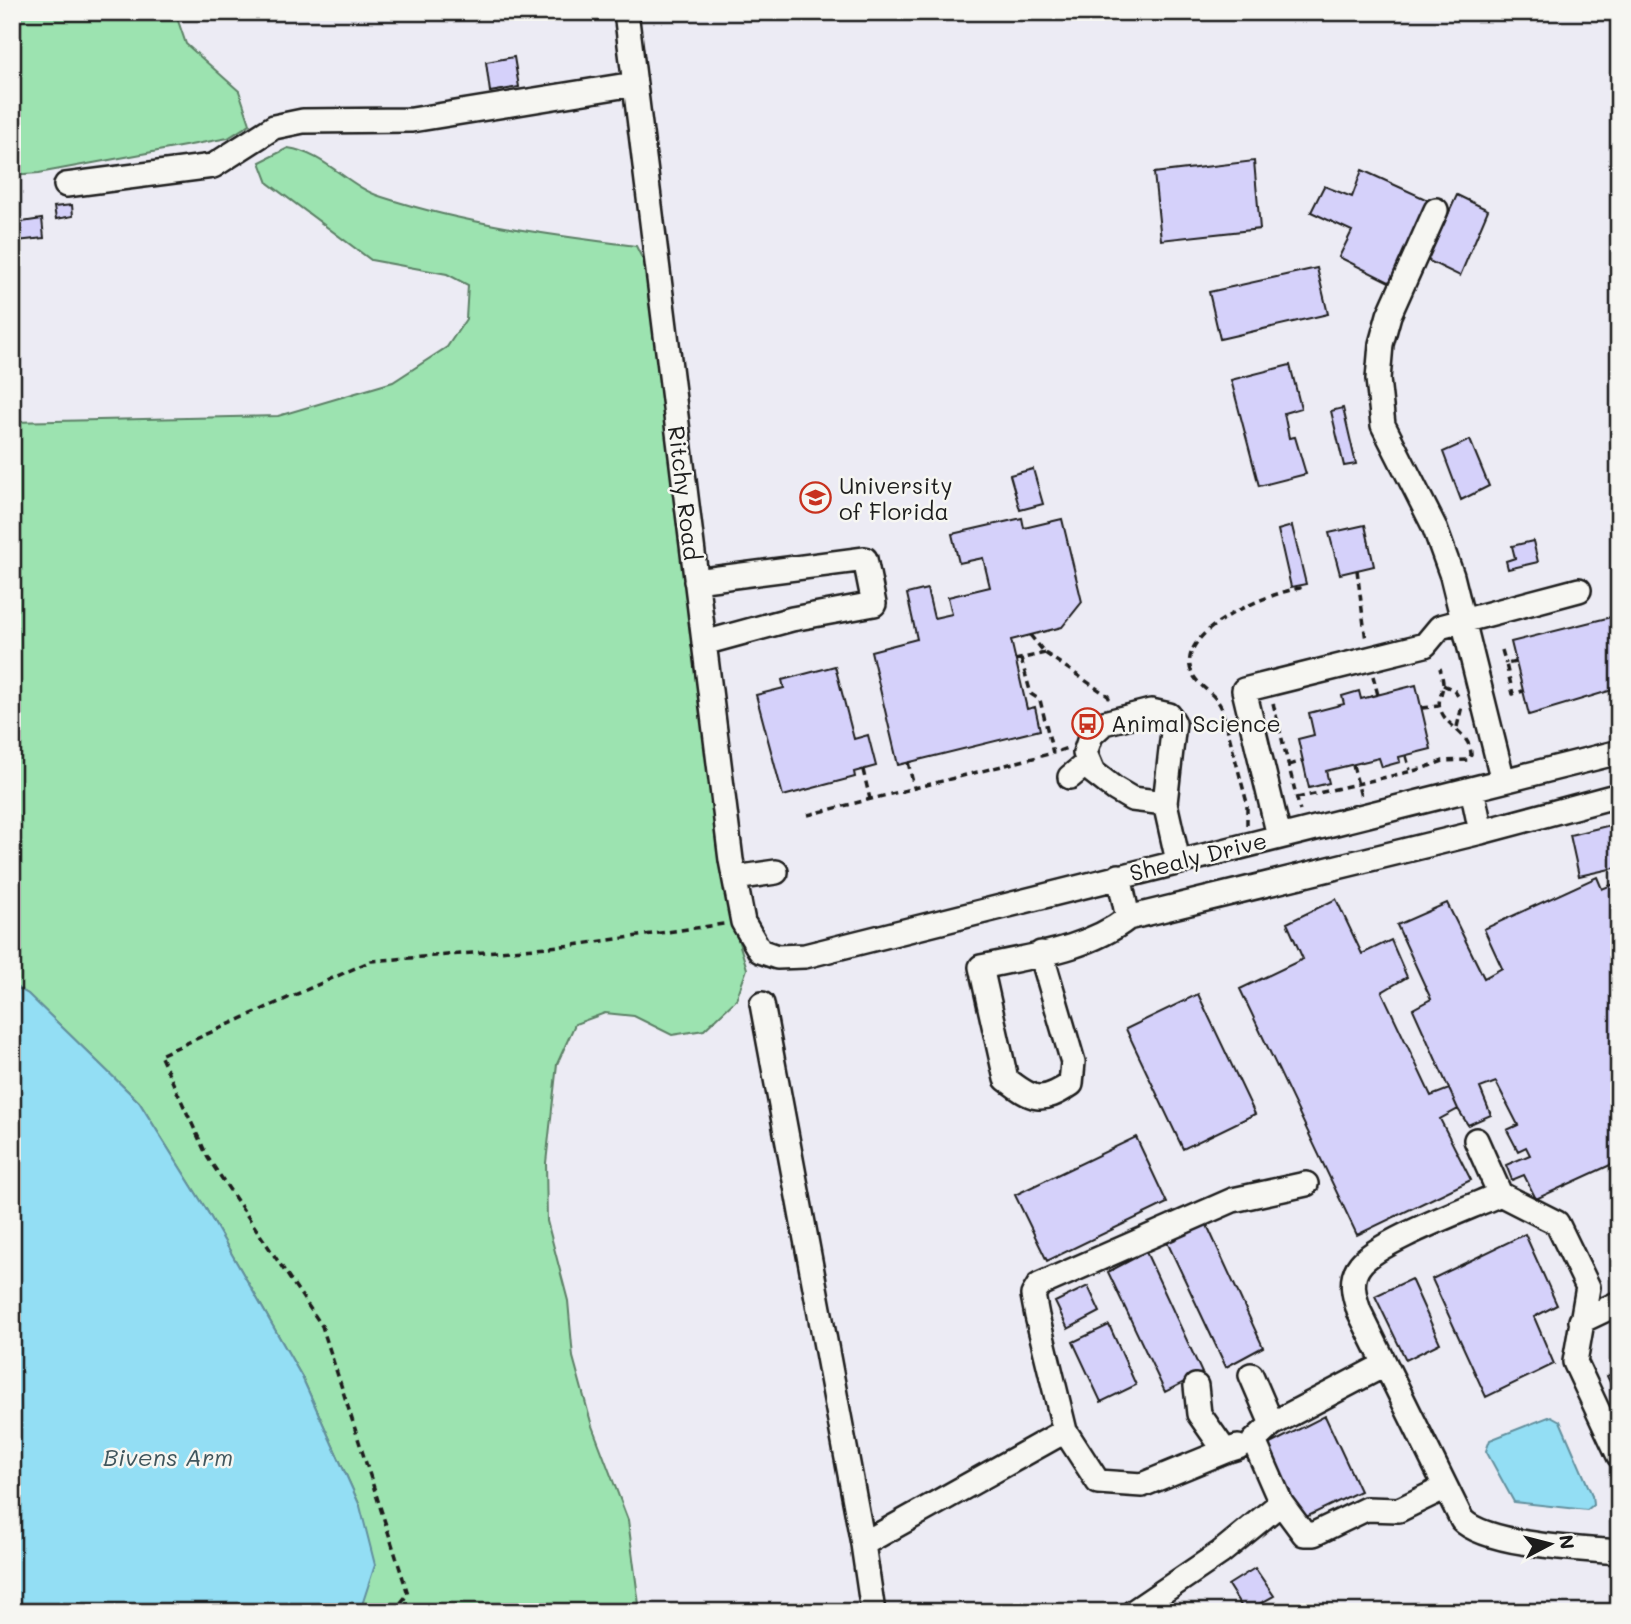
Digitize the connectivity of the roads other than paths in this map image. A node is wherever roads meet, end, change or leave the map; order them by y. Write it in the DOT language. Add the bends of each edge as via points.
graph roads {
  1 [pos="625,12"];
  2 [pos="634,84"];
  3 [pos="66,185"];
  4 [pos="1436,209"];
  5 [pos="696,581"];
  6 [pos="1579,590"];
  7 [pos="1463,620"];
  8 [pos="704,643"];
  9 [pos="1619,752"];
  10 [pos="1503,781"];
  11 [pos="1472,789"];
  12 [pos="1619,795"];
  13 [pos="1165,803"];
  14 [pos="1481,832"];
  15 [pos="1279,836"];
  16 [pos="1178,861"];
  17 [pos="776,872"];
  18 [pos="1119,876"];
  19 [pos="735,878"];
  20 [pos="1128,918"];
  21 [pos="1041,953"];
  22 [pos="777,957"];
  23 [pos="762,1004"];
  24 [pos="1476,1140"];
  25 [pos="1306,1184"];
  26 [pos="1500,1194"];
  27 [pos="1619,1303"];
  28 [pos="1581,1321"];
  29 [pos="1384,1365"];
  30 [pos="1251,1375"];
  31 [pos="1196,1386"];
  32 [pos="1272,1424"];
  33 [pos="1065,1431"];
  34 [pos="1255,1441"];
  35 [pos="1225,1451"];
  36 [pos="1619,1456"];
  37 [pos="1444,1488"];
  38 [pos="1281,1503"];
  39 [pos="863,1544"];
  40 [pos="1619,1552"];
  41 [pos="873,1612"];
  42 [pos="1133,1612"];
  1 -- 2 [label="street, Ritchy Road"];
  2 -- 3 [label="street" via="412,120 303,121 274,127 213,166"];
  2 -- 5 [label="street, Ritchy Road"];
  4 -- 7 [label="street" via="1389,315 1378,379 1383,425 1434,526"];
  5 -- 8 [label="street, Ritchy Road"];
  5 -- 8 [label="street" via="865,559 874,604 792,619"];
  6 -- 7 [label="street"];
  7 -- 10 [label="street"];
  7 -- 15 [label="street" via="1440,627 1425,645 1244,690"];
  8 -- 19 [label="street, Ritchy Road"];
  9 -- 10 [label="street, Shealy Drive"];
  10 -- 11 [label="street, Shealy Drive"];
  11 -- 14 [label="street"];
  11 -- 15 [label="street, Shealy Drive"];
  12 -- 14 [label="street"];
  13 -- 13 [label="street" via="1174,723 1169,715 1151,711 1098,726 1079,770 1132,799"];
  13 -- 16 [label="street"];
  14 -- 20 [label="street"];
  15 -- 16 [label="street, Shealy Drive"];
  16 -- 18 [label="street, Shealy Drive"];
  17 -- 19 [label="street"];
  18 -- 20 [label="street"];
  18 -- 22 [label="street, Shealy Drive" via="818,953"];
  19 -- 22 [label="street, Ritchy Road" via="743,922 760,951"];
  20 -- 21 [label="street" via="1089,941"];
  21 -- 21 [label="street" via="981,967 1006,1079 1030,1097 1051,1097 1071,1084 1073,1062"];
  23 -- 39 [label="street"];
  24 -- 26 [label="street"];
  25 -- 33 [label="street" via="1233,1200 1039,1285 1033,1295"];
  26 -- 28 [label="street" via="1557,1223 1588,1287"];
  26 -- 29 [label="street" via="1382,1248 1360,1265 1353,1293"];
  27 -- 28 [label="street"];
  28 -- 36 [label="street" via="1575,1362"];
  29 -- 32 [label="street"];
  29 -- 37 [label="street"];
  30 -- 32 [label="street"];
  31 -- 35 [label="street" via="1199,1413"];
  32 -- 34 [label="street"];
  33 -- 35 [label="street" via="1098,1482 1142,1485"];
  33 -- 39 [label="street"];
  34 -- 35 [label="street"];
  34 -- 38 [label="street"];
  37 -- 38 [label="street" via="1399,1510 1366,1509 1314,1534 1304,1534"];
  37 -- 40 [label="street" via="1462,1520 1481,1534"];
  38 -- 42 [label="street" via="1220,1553"];
  39 -- 41 [label="street"];
}
